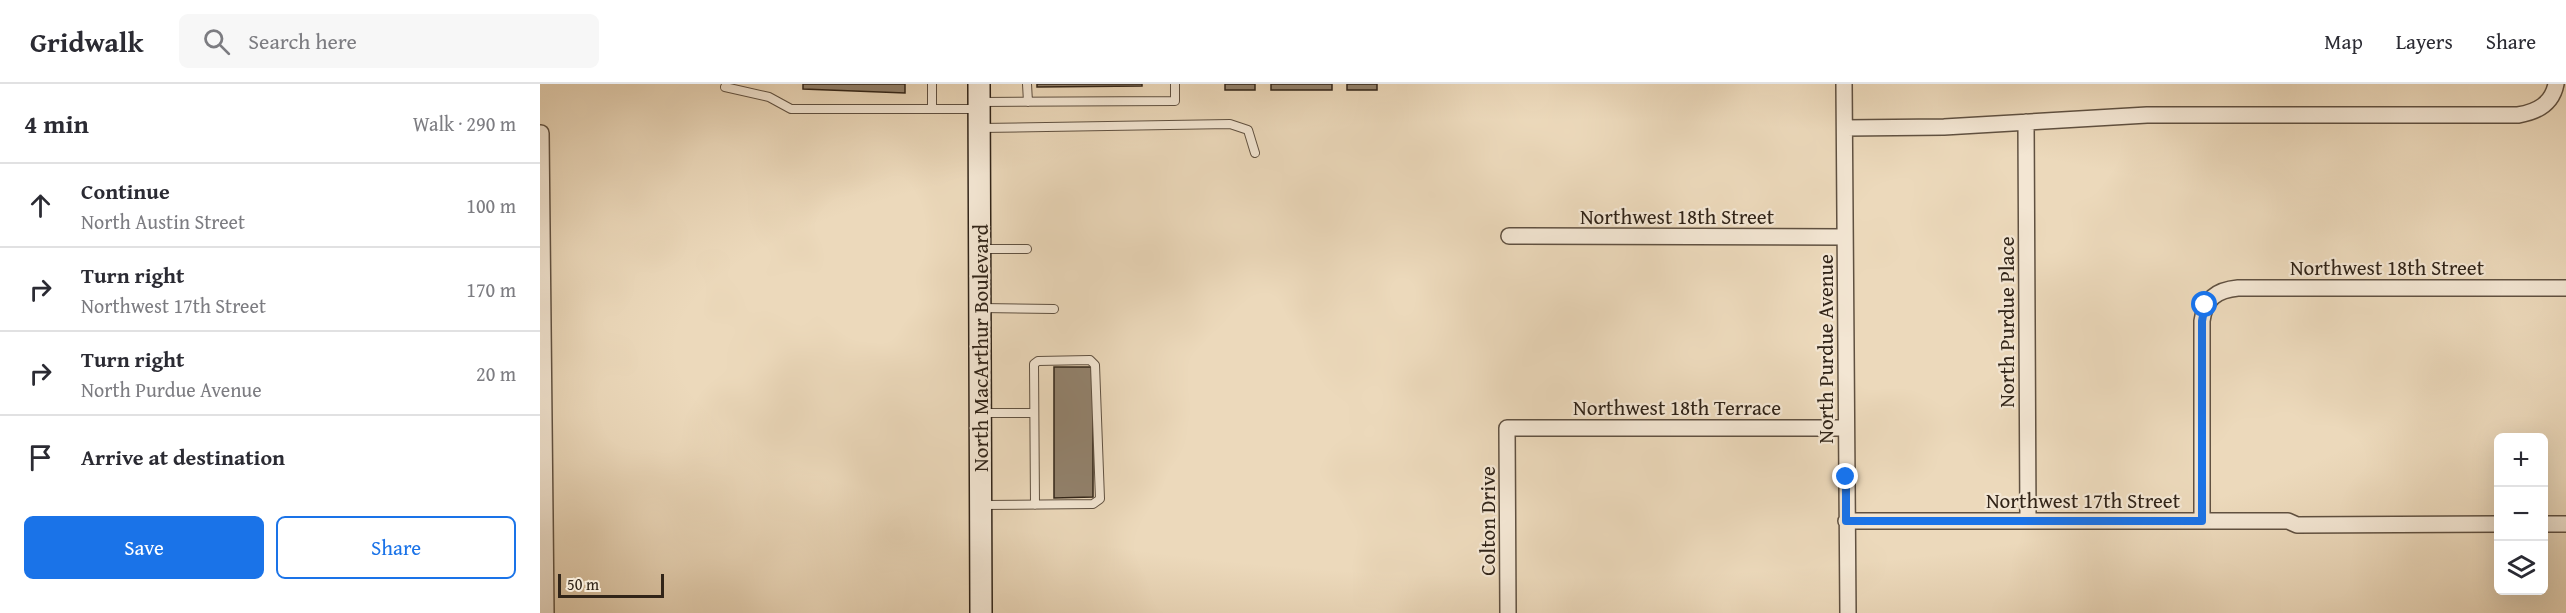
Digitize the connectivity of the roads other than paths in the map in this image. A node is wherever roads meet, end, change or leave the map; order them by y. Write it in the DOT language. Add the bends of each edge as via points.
graph roads {
  1 [pos="932,84"];
  2 [pos="1028,84"];
  3 [pos="1175,84"];
  4 [pos="1844,84"];
  5 [pos="2556,84"];
  6 [pos="725,87"];
  7 [pos="1028,102"];
  8 [pos="979,105"];
  9 [pos="932,109"];
  10 [pos="2026,122"];
  11 [pos="1845,128"];
  12 [pos="541,134"];
  13 [pos="1255,153"];
  14 [pos="1509,236"];
  15 [pos="1845,237"];
  16 [pos="980,249"];
  17 [pos="1027,249"];
  18 [pos="2566,288"];
  19 [pos="980,308"];
  20 [pos="1054,309"];
  21 [pos="980,412"];
  22 [pos="1034,413"];
  23 [pos="1507,428"];
  24 [pos="1846,428"];
  25 [pos="1035,505"];
  26 [pos="981,506"];
  27 [pos="1846,521"];
  28 [pos="2028,521"];
  29 [pos="2202,521"];
  30 [pos="2494,524"];
  31 [pos="2548,524"];
  32 [pos="2566,524"];
  33 [pos="546,613"];
  34 [pos="981,613"];
  35 [pos="1508,613"];
  36 [pos="1848,613"];
  1 -- 9 [label="lane"];
  2 -- 7 [label="lane"];
  3 -- 7 [label="lane" via="1175,101"];
  4 -- 11 [label="street, North Purdue Avenue"];
  5 -- 10 [label="street" via="2550,99 2532,112 2518,115 2147,115"];
  6 -- 9 [label="lane" via="770,97 791,109"];
  7 -- 8 [label="lane"];
  8 -- 9 [label="lane"];
  8 -- 13 [label="lane" via="1230,124 1248,130"];
  8 -- 16 [label="main road, North MacArthur Boulevard"];
  10 -- 11 [label="street"];
  10 -- 28 [label="street, North Purdue Place"];
  11 -- 15 [label="street, North Purdue Avenue"];
  12 -- 33 [label="street"];
  14 -- 15 [label="street, Northwest 18th Street"];
  15 -- 24 [label="street, North Purdue Avenue"];
  16 -- 17 [label="lane"];
  16 -- 19 [label="main road, North MacArthur Boulevard"];
  18 -- 29 [label="street, Northwest 18th Street" via="2238,288 2218,292 2205,305 2202,321"];
  19 -- 20 [label="lane"];
  19 -- 21 [label="main road, North MacArthur Boulevard"];
  21 -- 22 [label="lane"];
  21 -- 26 [label="main road, North MacArthur Boulevard"];
  22 -- 25 [label="lane"];
  22 -- 25 [label="lane" via="1034,364 1090,360 1095,365 1100,499 1093,504"];
  23 -- 24 [label="street, Northwest 18th Terrace"];
  23 -- 35 [label="street, Colton Drive"];
  24 -- 27 [label="street, North Purdue Avenue"];
  25 -- 26 [label="lane"];
  26 -- 34 [label="main road, North MacArthur Boulevard"];
  27 -- 28 [label="street, Northwest 17th Street"];
  27 -- 36 [label="street, North Purdue Avenue"];
  28 -- 29 [label="street, Northwest 17th Street"];
  29 -- 30 [label="street, Northwest 17th Street" via="2288,521 2296,525"];
  31 -- 32 [label="street"];
}
